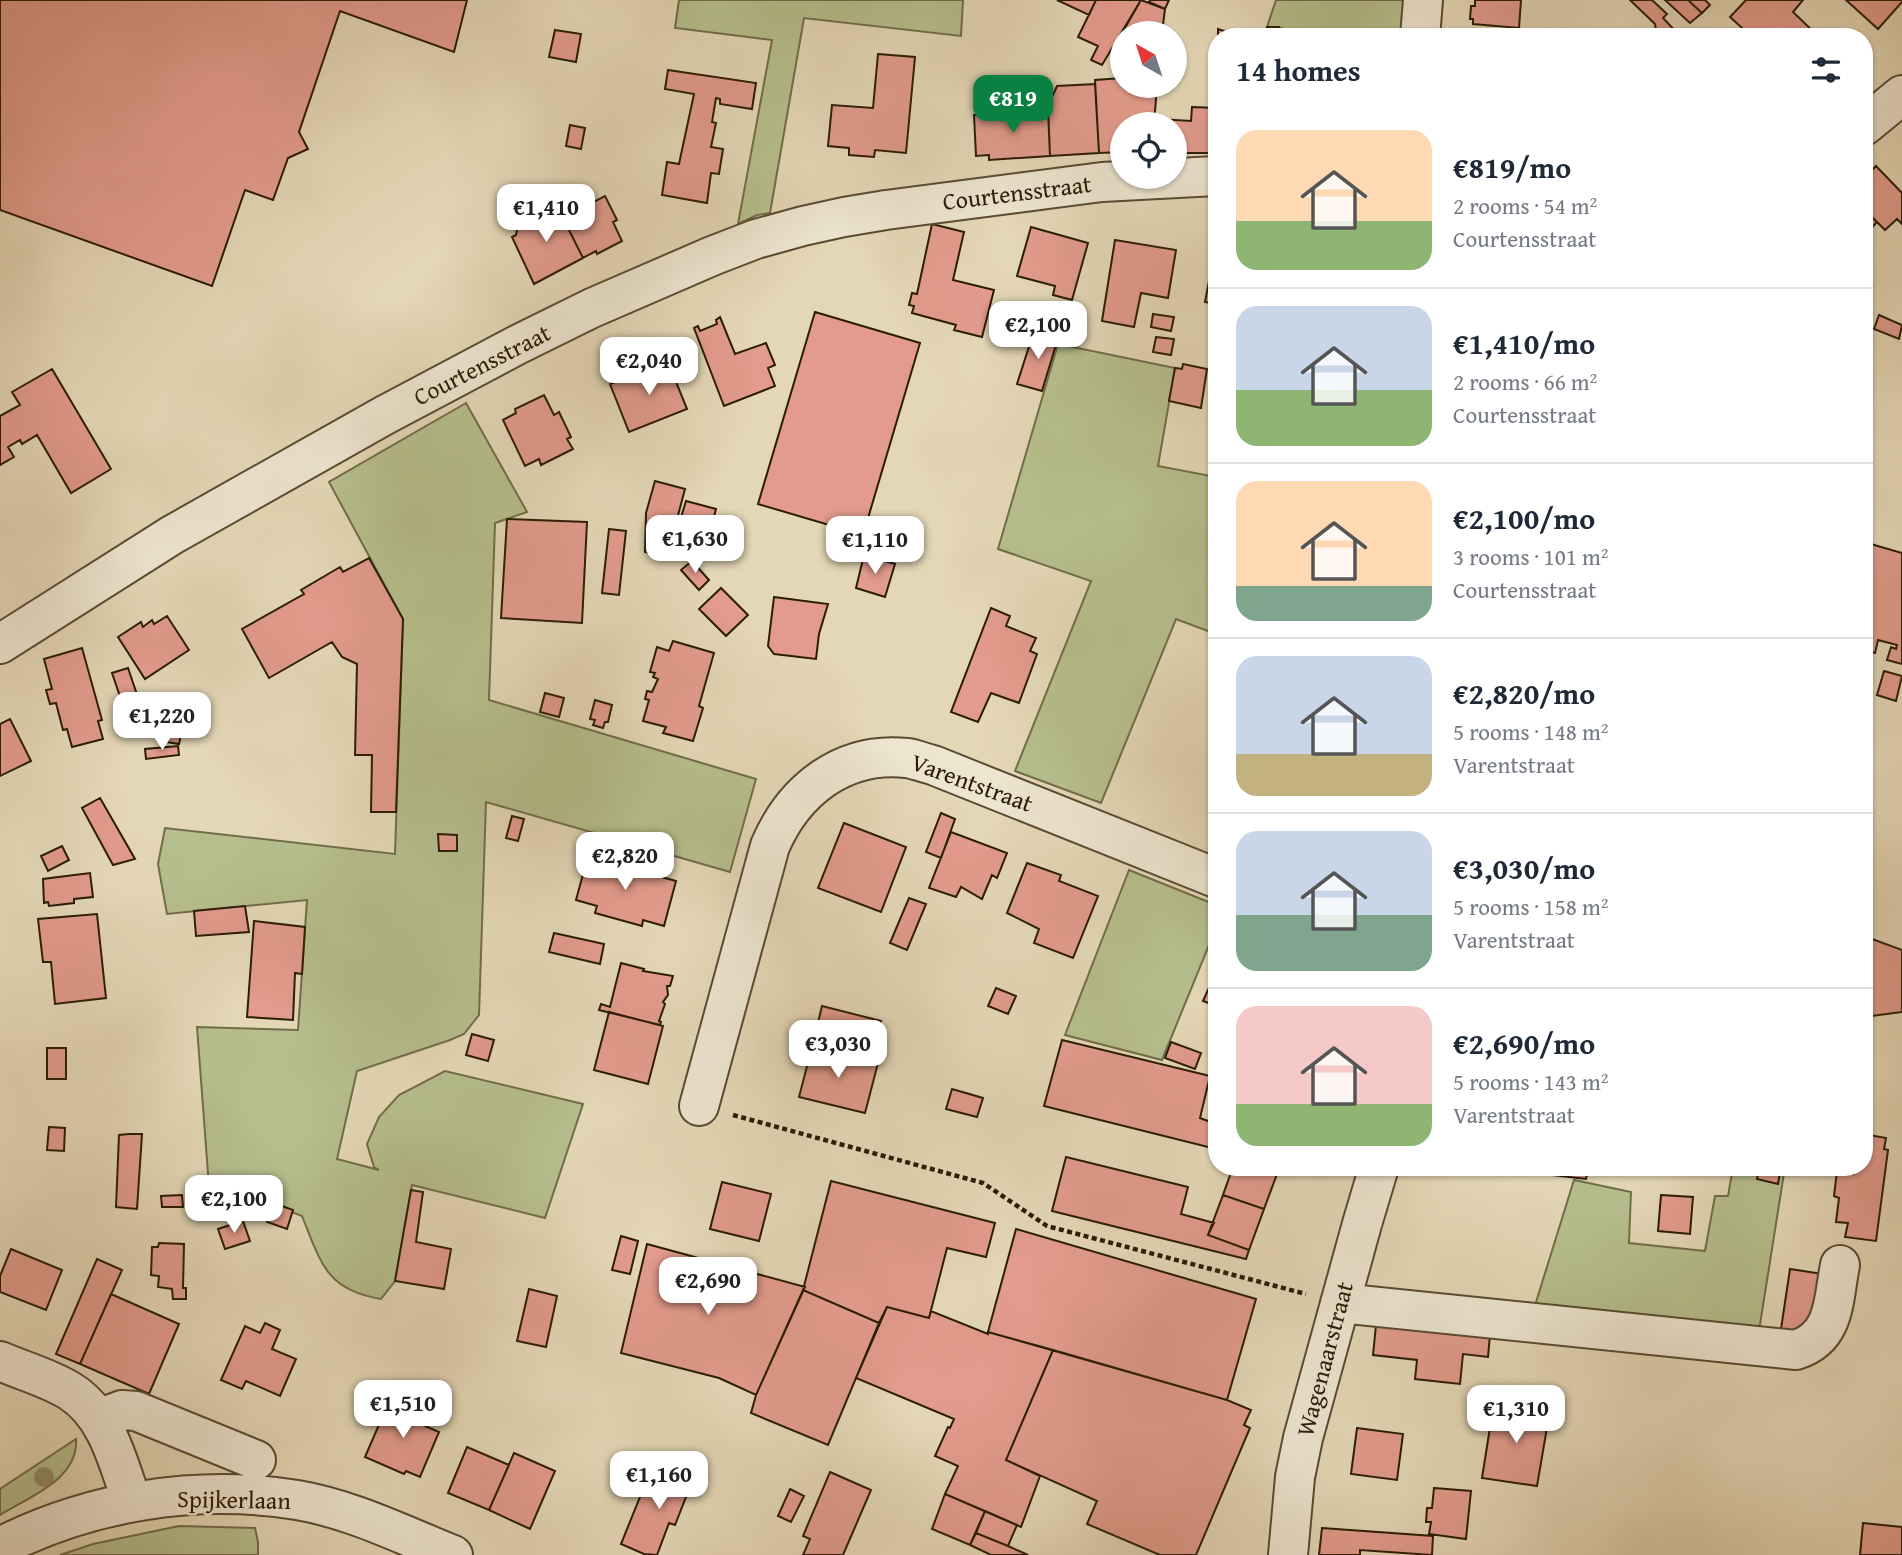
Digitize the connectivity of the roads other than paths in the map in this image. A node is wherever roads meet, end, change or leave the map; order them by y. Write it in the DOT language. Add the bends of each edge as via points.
graph roads {
  1 [pos="1423,0"];
  2 [pos="1421,28"];
  3 [pos="1902,95"];
  4 [pos="1873,119"];
  5 [pos="1208,176"];
  6 [pos="0,644"];
  7 [pos="1208,875"];
  8 [pos="699,1106"];
  9 [pos="1377,1176"];
  10 [pos="1840,1265"];
  11 [pos="1340,1303"];
  12 [pos="0,1361"];
  13 [pos="98,1419"];
  14 [pos="256,1460"];
  15 [pos="132,1502"];
  16 [pos="0,1547"];
  17 [pos="453,1555"];
  18 [pos="1288,1555"];
  1 -- 2 [label="street"];
  3 -- 4 [label="street"];
  5 -- 6 [label="street, Courtensstraat" via="1102,182 844,216 745,243 592,308 385,415 172,535"];
  7 -- 8 [label="street, Varentstraat" via="933,765 908,758 855,762 812,788 779,825"];
  9 -- 11 [label="street, Wagenaarstraat"];
  10 -- 11 [label="street" via="1823,1333 1796,1350"];
  11 -- 18 [label="street, Wagenaarstraat" via="1303,1438"];
  12 -- 13 [label="street" via="70,1391"];
  13 -- 14 [label="street, Spijkerlaan" via="122,1410 136,1411"];
  13 -- 15 [label="street"];
  15 -- 16 [label="street, Spijkerlaan" via="27,1533"];
  15 -- 17 [label="street, Spijkerlaan" via="187,1495 298,1500 351,1514"];
}
